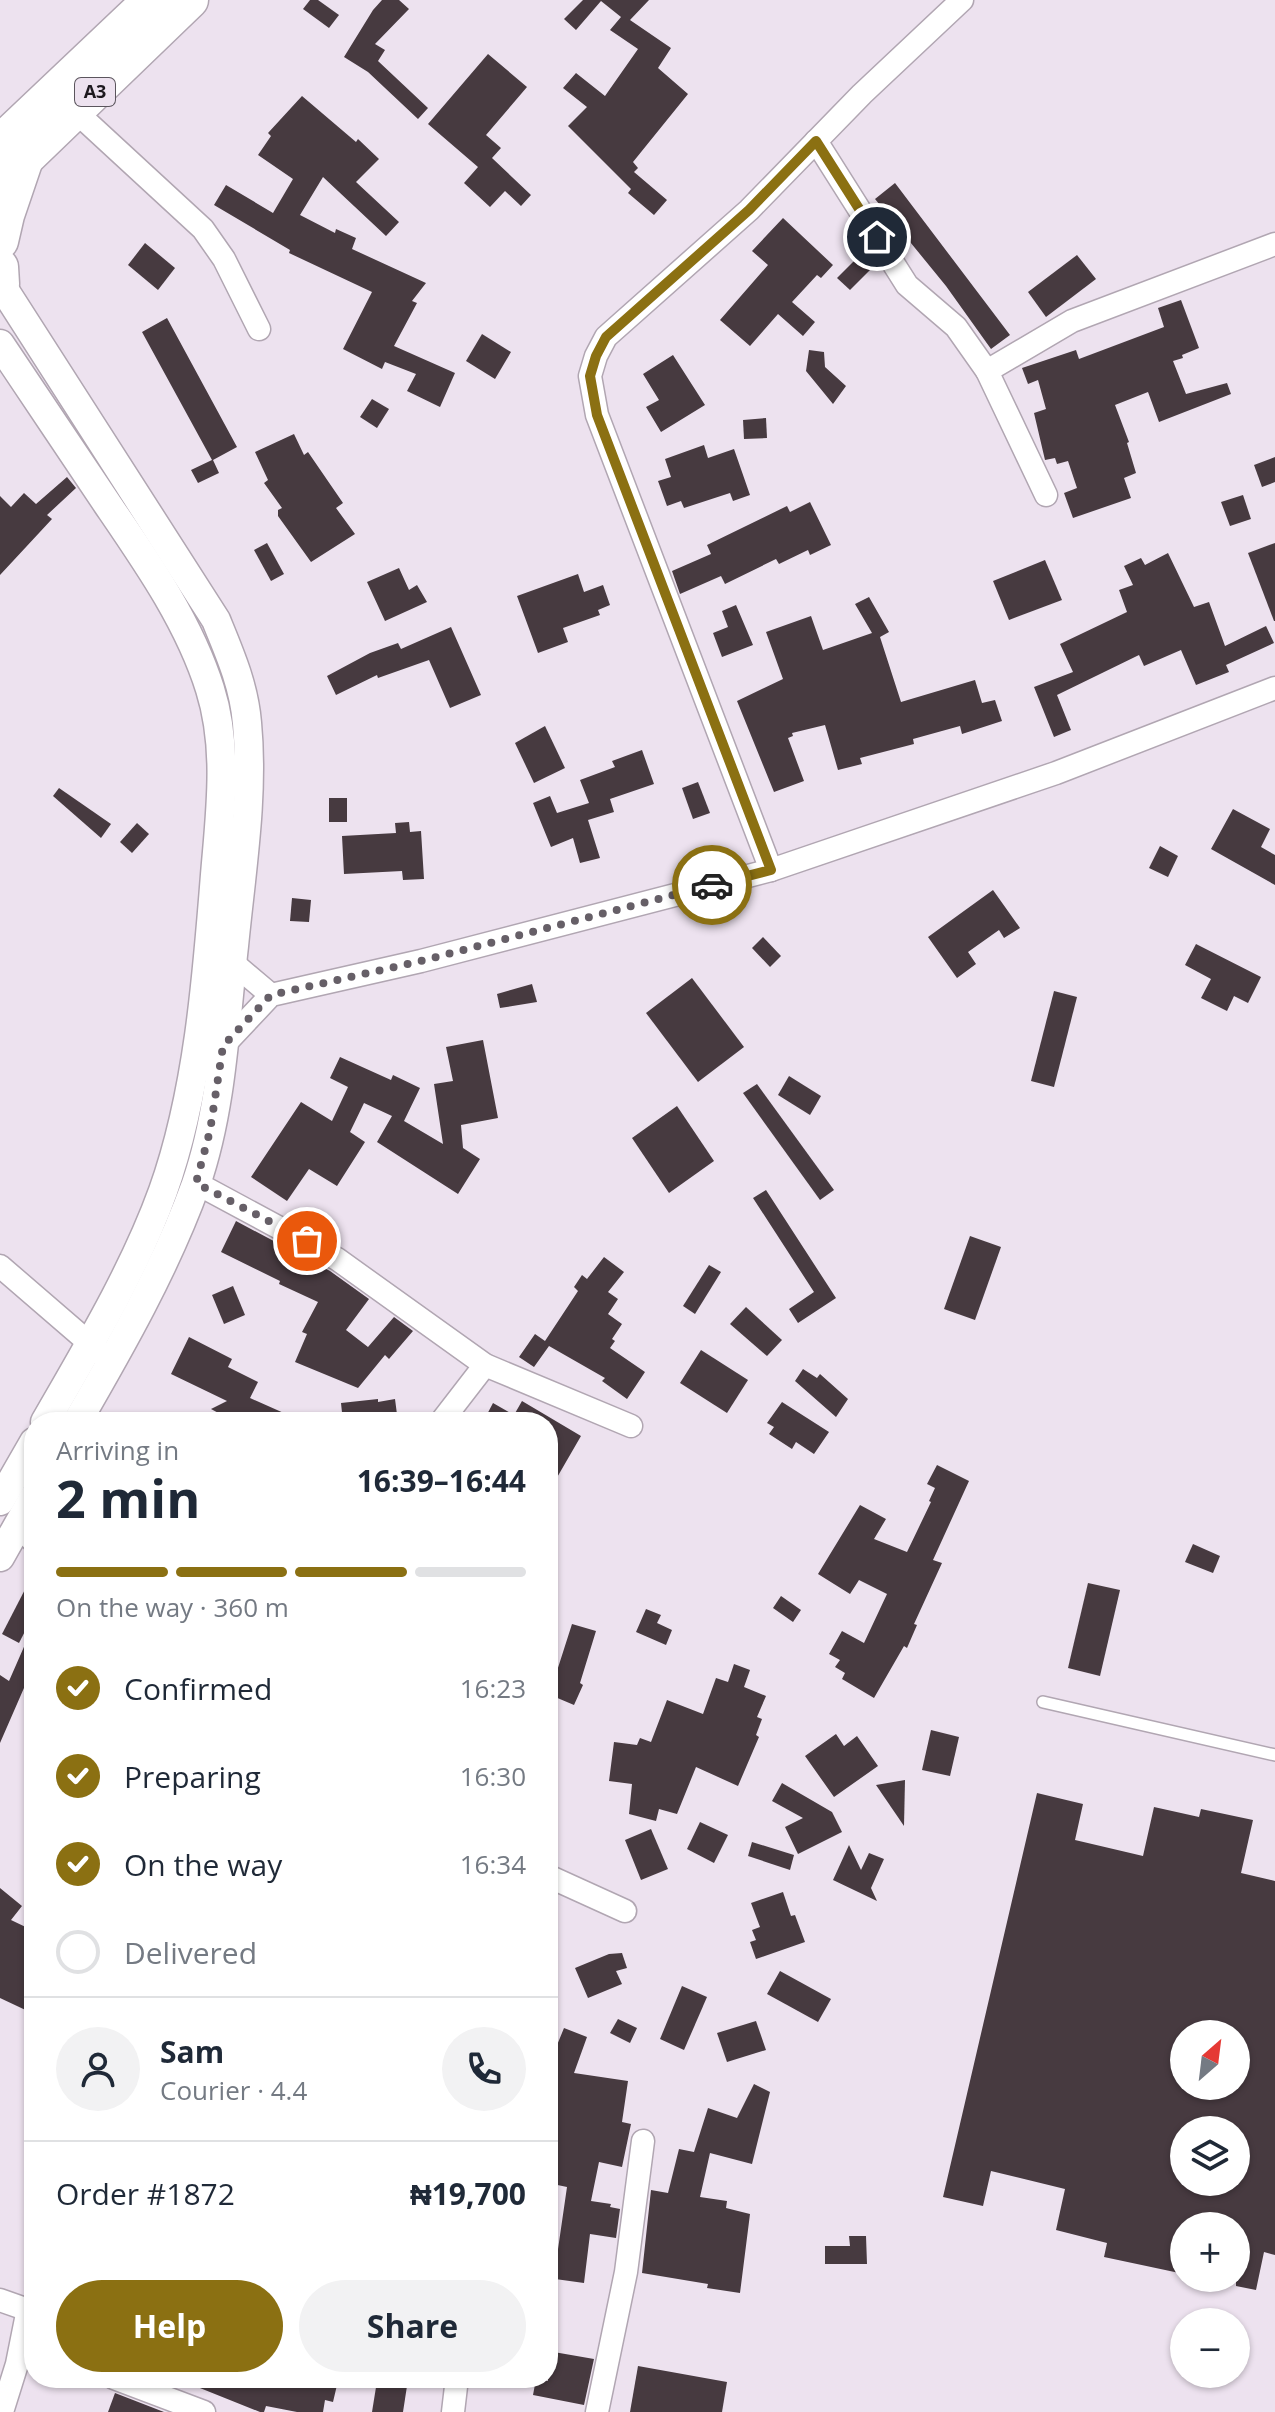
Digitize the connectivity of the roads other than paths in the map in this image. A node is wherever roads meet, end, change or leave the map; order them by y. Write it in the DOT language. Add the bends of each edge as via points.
graph roads {
  1 [pos="151,0"];
  2 [pos="190,0"];
  3 [pos="962,0"];
  4 [pos="75,111"];
  5 [pos="816,141"];
  6 [pos="8,162"];
  7 [pos="0,241"];
  8 [pos="1275,244"];
  9 [pos="0,267"];
  10 [pos="0,284"];
  11 [pos="259,329"];
  12 [pos="0,344"];
  13 [pos="987,371"];
  14 [pos="1046,495"];
  15 [pos="195,586"];
  16 [pos="170,602"];
  17 [pos="1275,688"];
  18 [pos="771,870"];
  19 [pos="232,962"];
  20 [pos="271,995"];
  21 [pos="223,1046"];
  22 [pos="196,1183"];
  23 [pos="0,1266"];
  24 [pos="100,1354"];
  25 [pos="485,1365"];
  26 [pos="53,1412"];
  27 [pos="80,1412"];
  28 [pos="449,1412"];
  29 [pos="631,1426"];
  30 [pos="24,1459"];
  31 [pos="0,1501"];
  32 [pos="24,1535"];
  33 [pos="0,1557"];
  34 [pos="1043,1702"];
  35 [pos="1275,1755"];
  36 [pos="558,1881"];
  37 [pos="625,1911"];
  38 [pos="643,2141"];
  39 [pos="0,2300"];
  40 [pos="24,2308"];
  41 [pos="24,2337"];
  42 [pos="140,2388"];
  43 [pos="456,2388"];
  44 [pos="2,2412"];
  45 [pos="204,2412"];
  46 [pos="453,2412"];
  47 [pos="597,2412"];
  1 -- 6 [label="highway, A3"];
  2 -- 4 [label="highway, A3"];
  3 -- 5 [label="street"];
  4 -- 6 [label="highway, A3"];
  4 -- 11 [label="street" via="203,229"];
  5 -- 13 [label="street" via="907,285 956,327"];
  5 -- 18 [label="street" via="749,210 606,337 590,376 597,415"];
  6 -- 7 [label="highway"];
  8 -- 13 [label="street" via="1072,321"];
  9 -- 10 [label="highway"];
  10 -- 15 [label="street"];
  12 -- 16 [label="street"];
  13 -- 14 [label="street"];
  15 -- 16 [label="street"];
  15 -- 19 [label="street" via="237,670 247,722 250,784"];
  16 -- 24 [label="street" via="211,691 221,751 210,943 173,1159"];
  17 -- 18 [label="street" via="1056,773"];
  18 -- 20 [label="street"];
  19 -- 20 [label="street"];
  19 -- 21 [label="street"];
  20 -- 21 [label="street"];
  21 -- 22 [label="street"];
  22 -- 24 [label="street" via="173,1240"];
  22 -- 25 [label="street" via="337,1259"];
  23 -- 24 [label="street"];
  24 -- 26 [label="street"];
  24 -- 27 [label="street"];
  25 -- 28 [label="street"];
  25 -- 29 [label="street"];
  30 -- 31 [label="street"];
  32 -- 33 [label="street"];
  34 -- 35 [label="lane"];
  36 -- 37 [label="street"];
  38 -- 47 [label="street" via="626,2272"];
  39 -- 40 [label="street"];
  41 -- 44 [label="street"];
  42 -- 45 [label="street"];
  43 -- 46 [label="street"];
}
